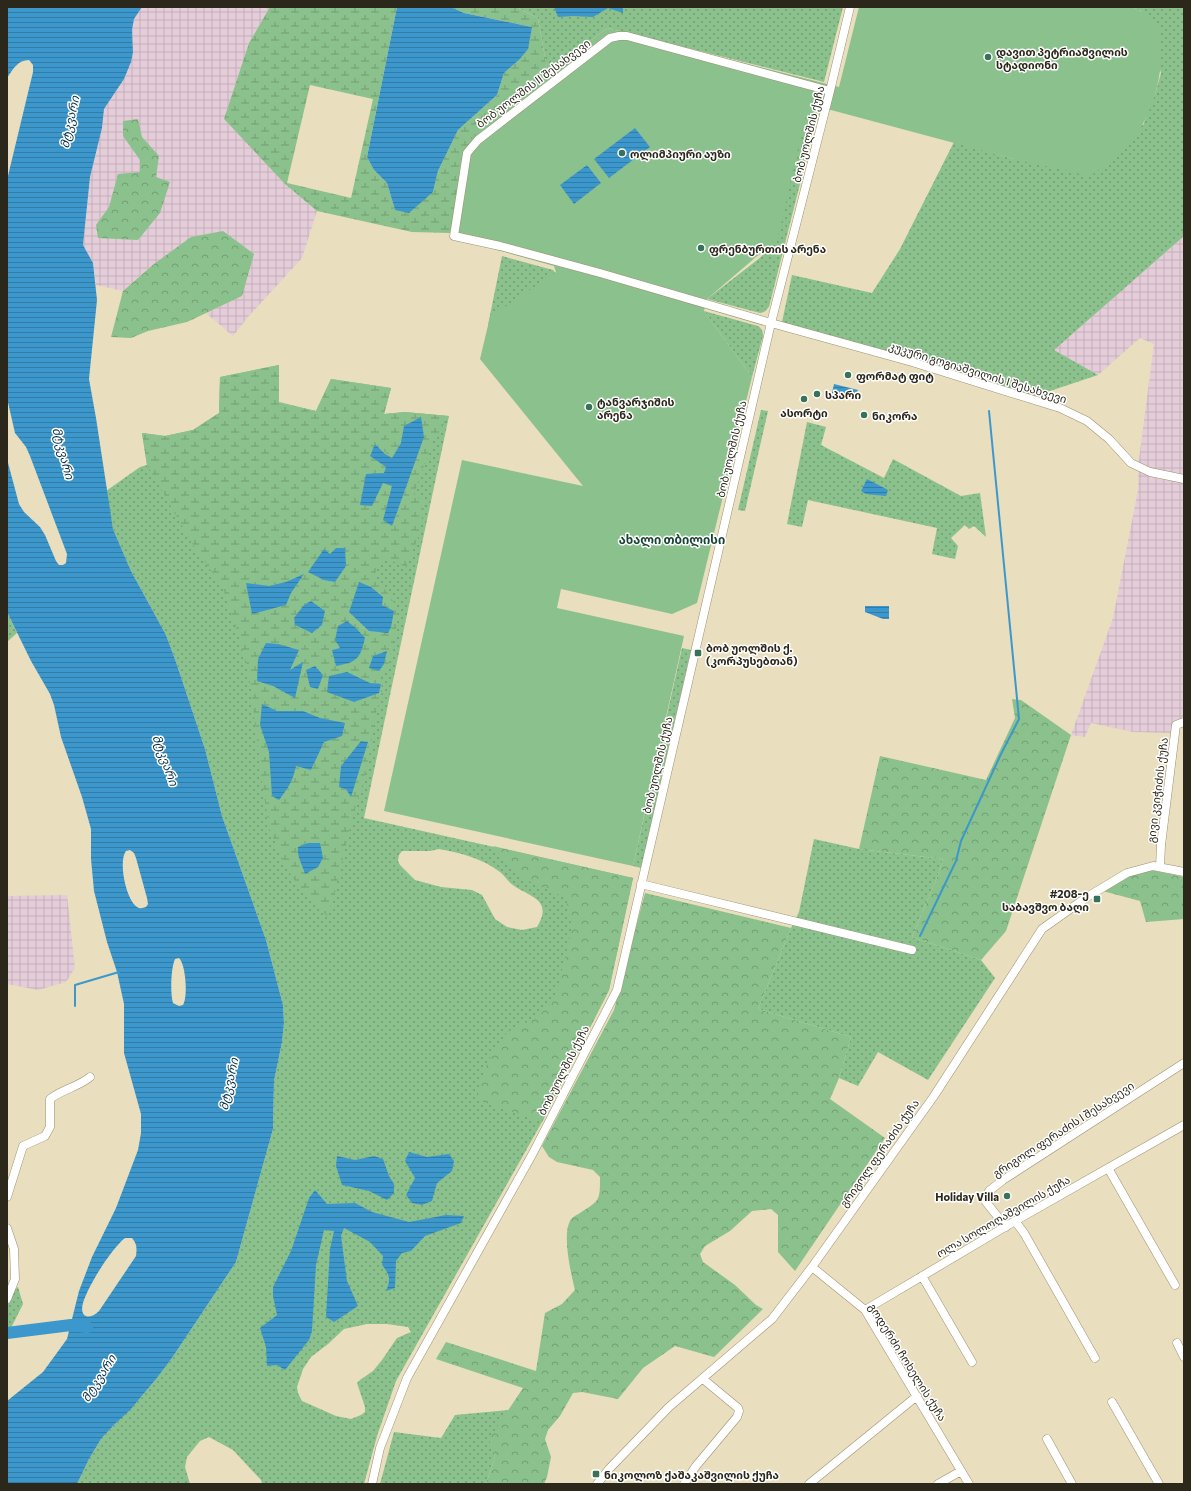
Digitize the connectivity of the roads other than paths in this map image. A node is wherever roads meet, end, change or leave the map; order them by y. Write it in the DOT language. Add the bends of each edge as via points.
graph roads {
  1 [pos="850,7"];
  2 [pos="830,91"];
  3 [pos="771,323"];
  4 [pos="1184,479"];
  5 [pos="1184,722"];
  6 [pos="1160,867"];
  7 [pos="1184,872"];
  8 [pos="641,884"];
  9 [pos="912,950"];
  10 [pos="1184,1063"];
  11 [pos="90,1077"];
  12 [pos="1184,1125"];
  13 [pos="1108,1168"];
  14 [pos="7,1197"];
  15 [pos="1016,1221"];
  16 [pos="1006,1227"];
  17 [pos="7,1228"];
  18 [pos="812,1266"];
  19 [pos="922,1276"];
  20 [pos="1176,1285"];
  21 [pos="7,1299"];
  22 [pos="865,1310"];
  23 [pos="1177,1343"];
  24 [pos="1184,1357"];
  25 [pos="1095,1358"];
  26 [pos="972,1362"];
  27 [pos="703,1379"];
  28 [pos="917,1396"];
  29 [pos="1112,1402"];
  30 [pos="1047,1439"];
  31 [pos="961,1471"];
  32 [pos="372,1484"];
  33 [pos="597,1484"];
  34 [pos="684,1484"];
  35 [pos="809,1484"];
  36 [pos="938,1484"];
  37 [pos="969,1484"];
  38 [pos="1072,1484"];
  39 [pos="1159,1484"];
  1 -- 2 [label="street, ბობ უოლშის ქუჩა"];
  2 -- 3 [label="street, ბობ უოლშის ქუჩა"];
  2 -- 3 [label="street, ბობ უოლშის II შესახვევი" via="628,36 619,36 610,38 482,136 467,153 454,236 578,267"];
  3 -- 4 [label="street, კუკური გოგიაშვილის I შესახვევი" via="912,362 1060,408 1087,421 1110,439 1131,463 1150,472"];
  3 -- 8 [label="street, ბობ უოლშის ქუჩა"];
  5 -- 6 [label="street, გივი კვიჭიძის ქუჩა" via="1176,724"];
  6 -- 7 [label="street, გრიგოლ ფერაძის ქუჩა"];
  6 -- 18 [label="street, გრიგოლ ფერაძის ქუჩა" via="1154,866 1127,873 1042,929 934,1096"];
  8 -- 9 [label="street"];
  8 -- 32 [label="street, ბობ უოლშის ქუჩა" via="617,990 533,1153 407,1378 380,1448"];
  10 -- 16 [label="street, გრიგოლ ფერაძის I შესახვევი" via="989,1191 986,1202"];
  11 -- 14 [label="street" via="50,1099 50,1127 45,1136 23,1146"];
  12 -- 13 [label="street, ოლა სოლოღაშვილის ქუჩა"];
  13 -- 15 [label="street, ოლა სოლოღაშვილის ქუჩა"];
  13 -- 20 [label="street"];
  15 -- 16 [label="street, ოლა სოლოღაშვილის ქუჩა"];
  15 -- 25 [label="street"];
  16 -- 19 [label="street, ოლა სოლოღაშვილის ქუჩა"];
  17 -- 21 [label="street" via="14,1250 15,1279"];
  18 -- 22 [label="street, გოდერძი ჩოხელის ქუჩა"];
  18 -- 27 [label="street, გრიგოლ ფერაძის ქუჩა" via="772,1319"];
  19 -- 22 [label="street, ოლა სოლოღაშვილის ქუჩა"];
  19 -- 26 [label="street"];
  22 -- 28 [label="street, გოდერძი ჩოხელის ქუჩა"];
  23 -- 24 [label="street"];
  27 -- 33 [label="street, გრიგოლ ფერაძის ქუჩა" via="669,1407"];
  27 -- 34 [label="street" via="738,1408 739,1414"];
  28 -- 31 [label="street, გოდერძი ჩოხელის ქუჩა"];
  28 -- 35 [label="street"];
  29 -- 39 [label="street"];
  30 -- 38 [label="street"];
  31 -- 36 [label="street"];
  31 -- 37 [label="street, გოდერძი ჩოხელის ქუჩა"];
}
